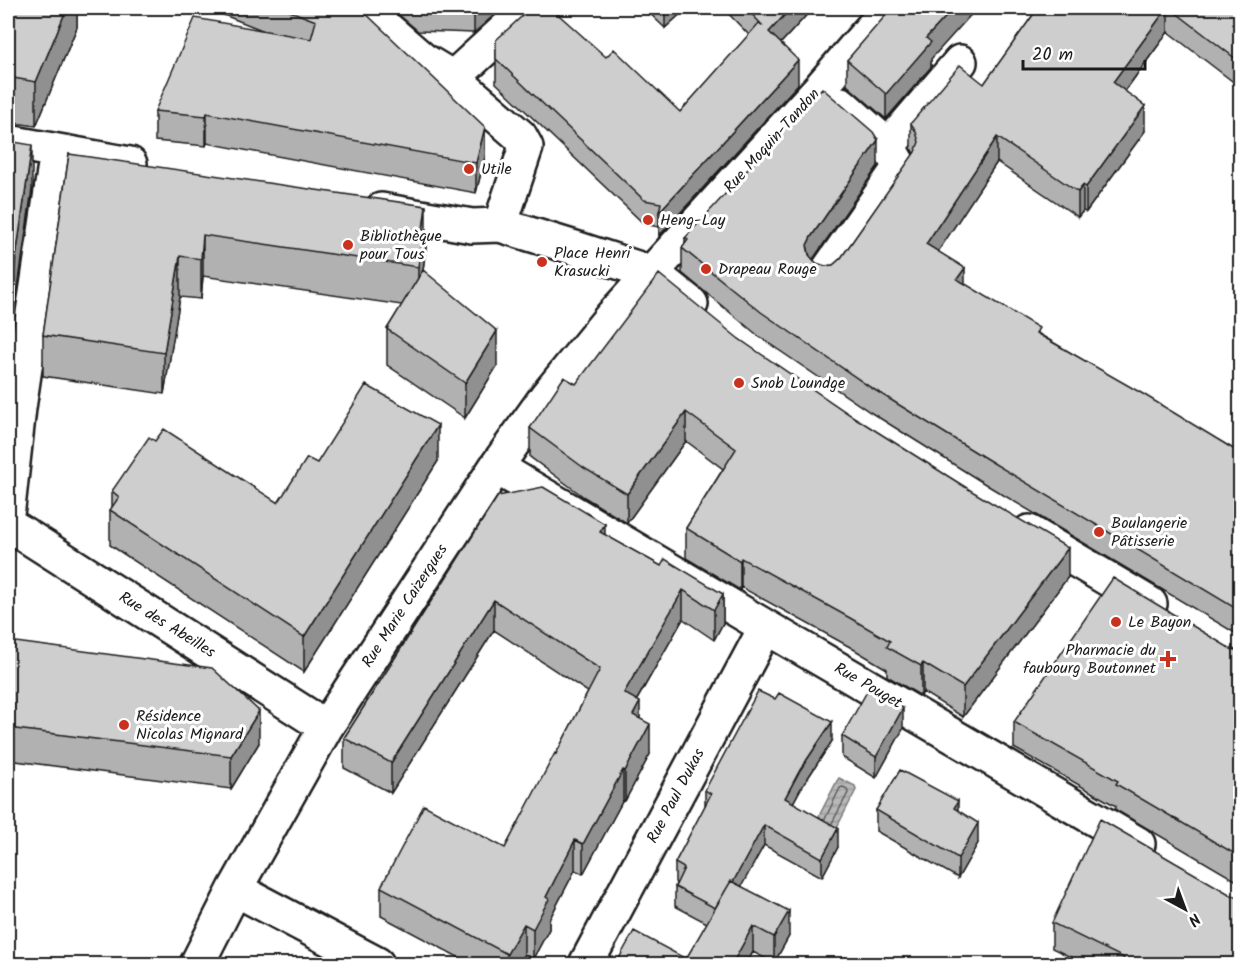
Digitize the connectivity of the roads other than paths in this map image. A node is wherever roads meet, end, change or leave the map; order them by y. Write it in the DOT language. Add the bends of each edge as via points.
graph roads {
  1 [pos="363,8"];
  2 [pos="529,8"];
  3 [pos="889,8"];
  4 [pos="960,62"];
  5 [pos="453,78"];
  6 [pos="821,87"];
  7 [pos="8,142"];
  8 [pos="888,146"];
  9 [pos="57,151"];
  10 [pos="161,170"];
  11 [pos="348,204"];
  12 [pos="500,225"];
  13 [pos="652,273"];
  14 [pos="826,273"];
  15 [pos="715,324"];
  16 [pos="496,467"];
  17 [pos="8,508"];
  18 [pos="1000,514"];
  19 [pos="8,524"];
  20 [pos="1170,616"];
  21 [pos="766,627"];
  22 [pos="326,727"];
  23 [pos="1158,856"];
  24 [pos="235,889"];
  25 [pos="197,964"];
  26 [pos="377,964"];
  27 [pos="586,964"];
  1 -- 5 [label="street" via="423,60"];
  2 -- 5 [label="street"];
  3 -- 6 [label="street, Rue Moquin-Tandon"];
  4 -- 8 [label="street"];
  5 -- 12 [label="street" via="520,136 526,147"];
  6 -- 8 [label="street"];
  6 -- 13 [label="street, Rue Moquin-Tandon"];
  7 -- 9 [label="street"];
  8 -- 14 [label="street" via="900,167"];
  9 -- 10 [label="street"];
  9 -- 17 [label="street"];
  11 -- 12 [label="street" via="472,226"];
  12 -- 13 [label="street"];
  13 -- 15 [label="street"];
  13 -- 16 [label="street, Rue Marie Caizergues" via="546,397"];
  16 -- 21 [label="street, Rue Pouget"];
  16 -- 22 [label="street, Rue Marie Caizergues"];
  18 -- 20 [label="street"];
  19 -- 22 [label="street, Rue des Abeilles"];
  21 -- 23 [label="street, Rue Pouget"];
  21 -- 27 [label="street, Rue Paul Dukas"];
  22 -- 24 [label="street, Rue Marie Caizergues"];
  24 -- 25 [label="street, Rue Marie Caizergues"];
  24 -- 26 [label="street"];
}
